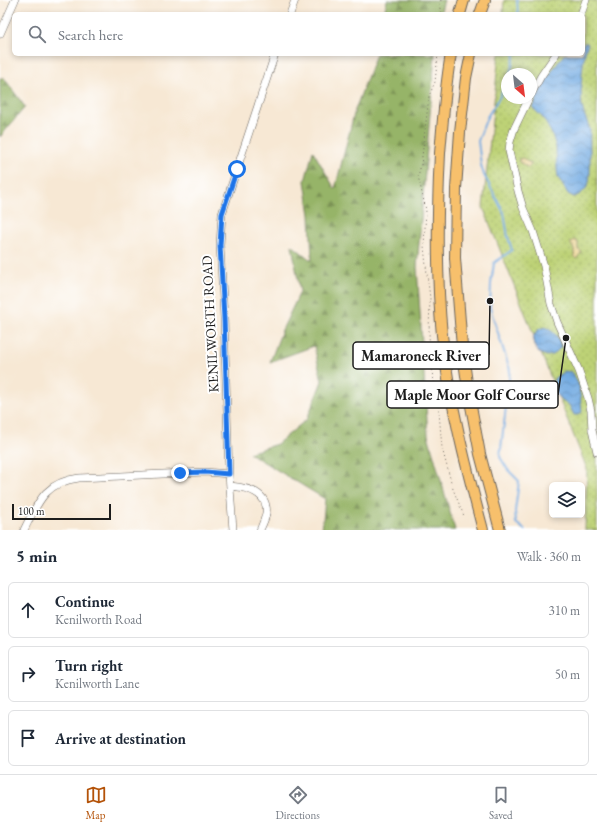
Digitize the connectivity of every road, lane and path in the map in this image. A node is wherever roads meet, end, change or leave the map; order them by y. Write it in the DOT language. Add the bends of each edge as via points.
graph roads {
  1 [pos="14,0"];
  2 [pos="295,0"];
  3 [pos="441,0"];
  4 [pos="464,0"];
  5 [pos="484,0"];
  6 [pos="586,0"];
  7 [pos="291,12"];
  8 [pos="442,12"];
  9 [pos="461,12"];
  10 [pos="481,12"];
  11 [pos="582,12"];
  12 [pos="0,34"];
  13 [pos="274,56"];
  14 [pos="451,56"];
  15 [pos="471,56"];
  16 [pos="555,56"];
  17 [pos="537,84"];
  18 [pos="526,104"];
  19 [pos="597,452"];
  20 [pos="229,474"];
  21 [pos="230,486"];
  22 [pos="24,530"];
  23 [pos="233,530"];
  24 [pos="260,530"];
  25 [pos="482,530"];
  26 [pos="500,530"];
  1 -- 12 [label="street"];
  2 -- 7 [label="street"];
  3 -- 8 [label="path"];
  4 -- 9 [label="highway"];
  5 -- 10 [label="highway"];
  6 -- 11 [label="street"];
  13 -- 20 [label="street, KENILWORTH ROAD" via="222,214 220,245"];
  14 -- 25 [label="highway" via="443,110 438,195 437,258 442,335 462,448"];
  15 -- 26 [label="highway" via="460,132 454,258 467,384 480,454"];
  16 -- 17 [label="street"];
  18 -- 19 [label="street" via="514,129 509,151 523,208 544,266 551,304 588,398"];
  20 -- 21 [label="street, KENILWORTH ROAD"];
  20 -- 22 [label="street" via="205,472 69,479 47,491"];
  21 -- 23 [label="street, KENILWORTH ROAD"];
  21 -- 24 [label="street" via="239,486 263,498 266,517"];
}
